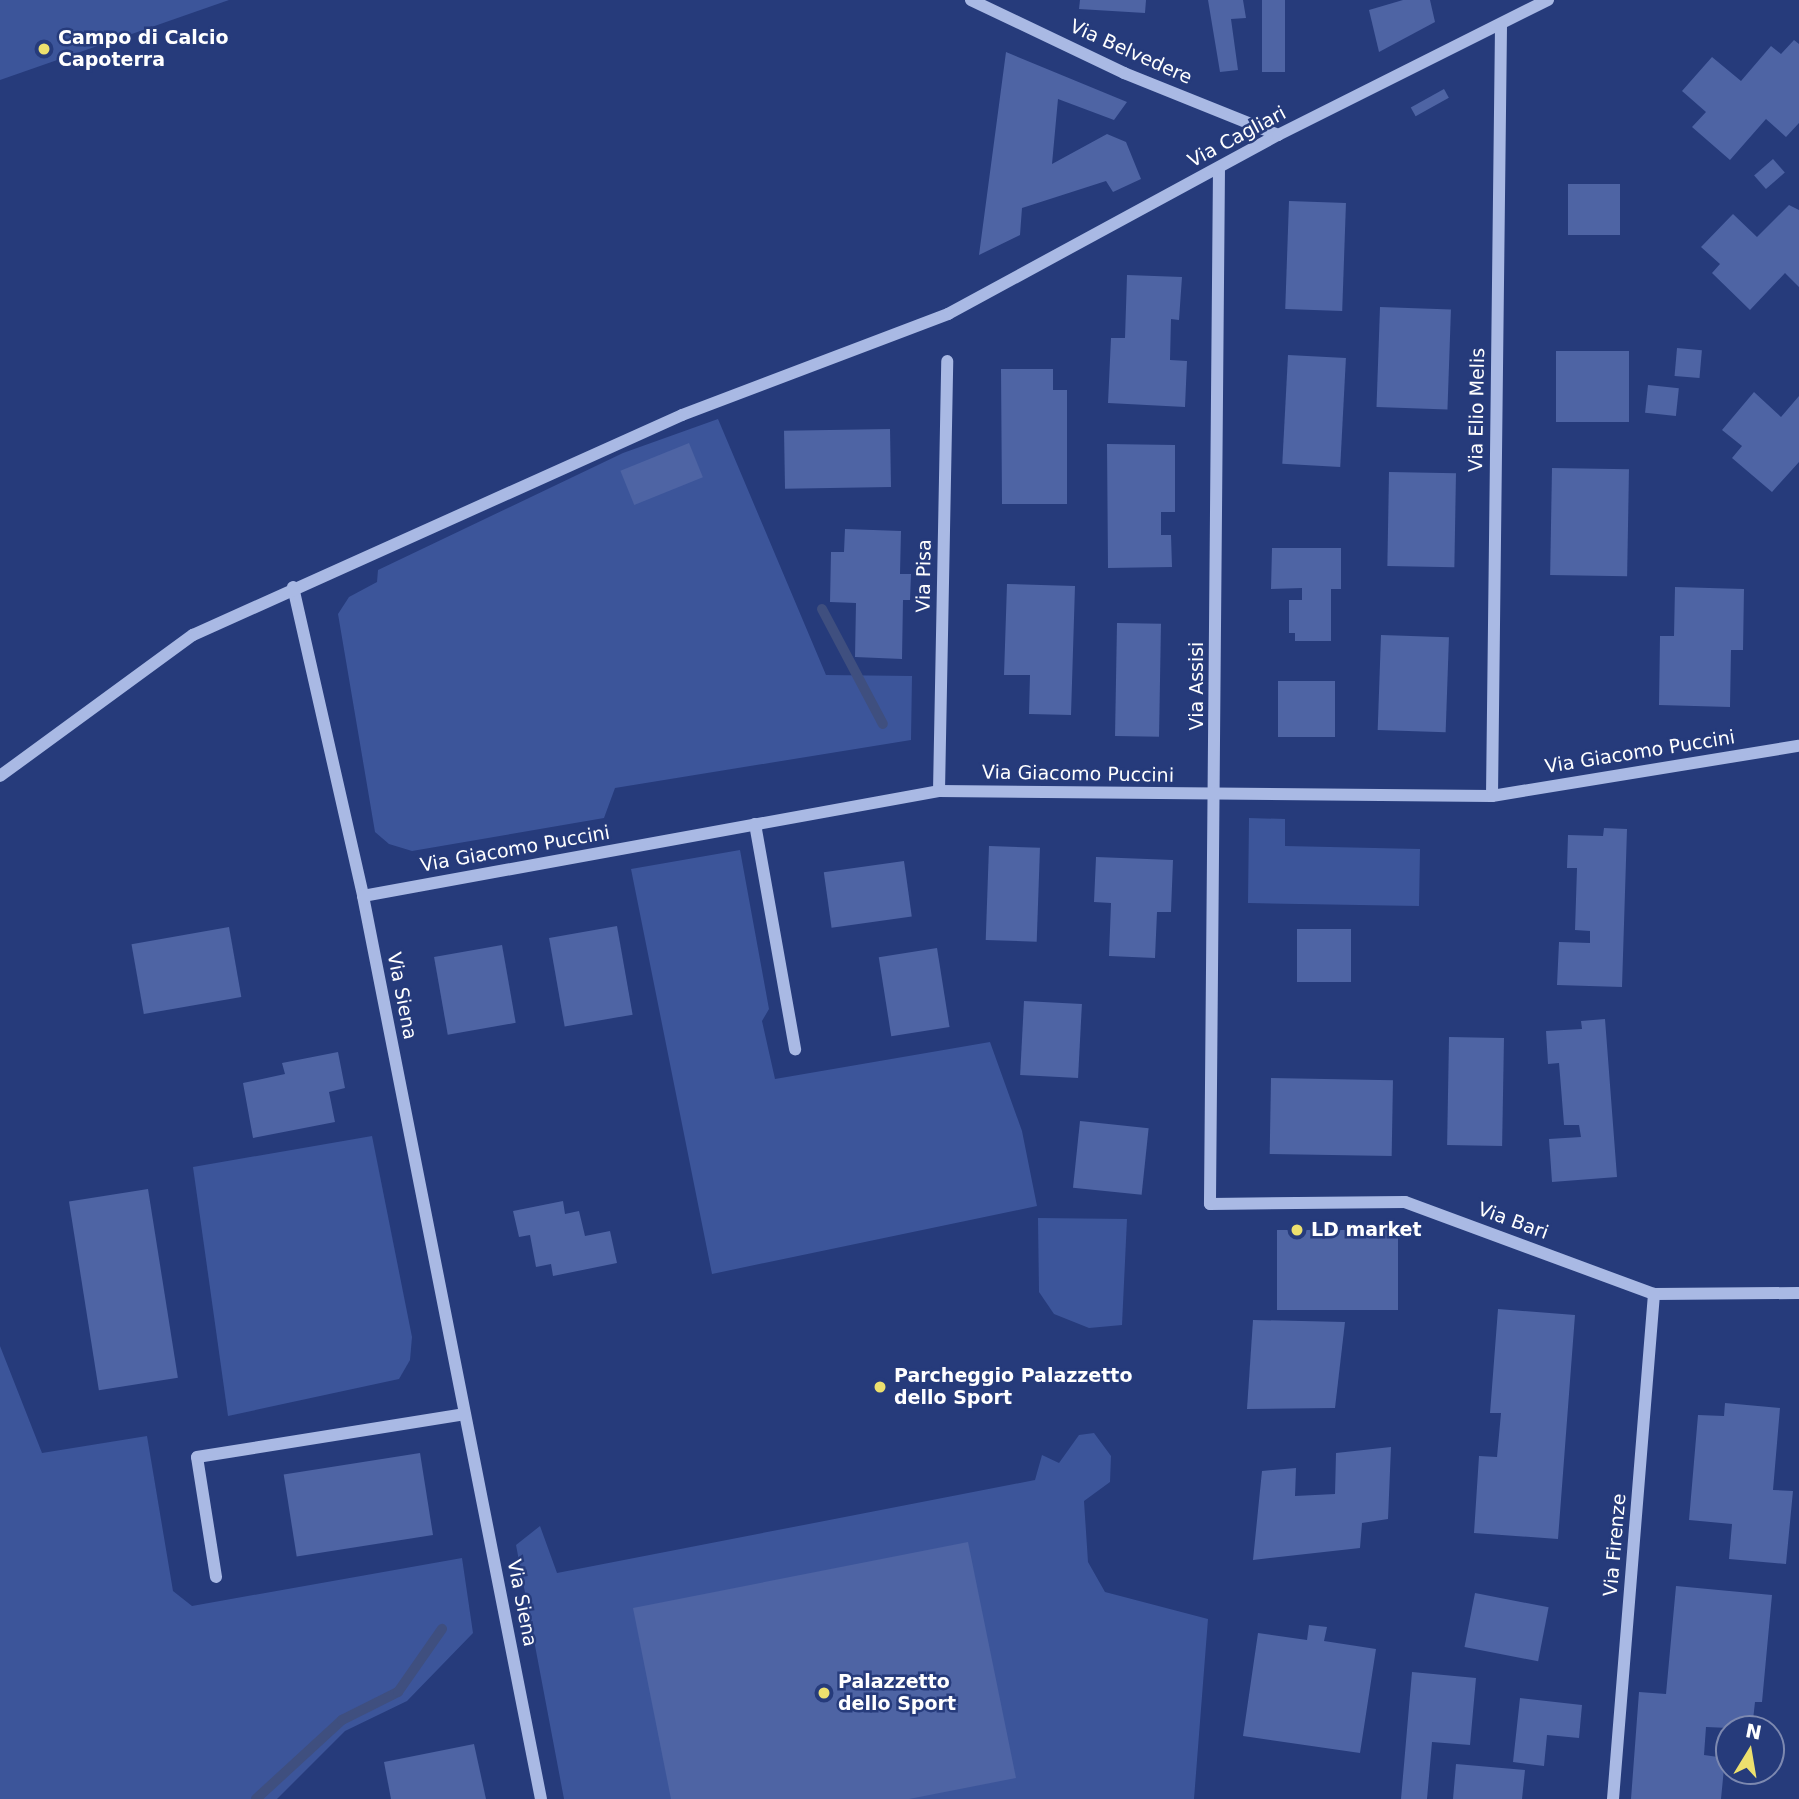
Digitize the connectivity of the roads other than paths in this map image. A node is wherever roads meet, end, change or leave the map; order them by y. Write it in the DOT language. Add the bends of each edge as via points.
graph roads {
  1 [pos="971,0"];
  2 [pos="1548,0"];
  3 [pos="1501,24"];
  4 [pos="1278,135"];
  5 [pos="1219,168"];
  6 [pos="947,361"];
  7 [pos="293,587"];
  8 [pos="1799,746"];
  9 [pos="0,776"];
  10 [pos="939,790"];
  11 [pos="1216,796"];
  12 [pos="1492,796"];
  13 [pos="755,824"];
  14 [pos="363,896"];
  15 [pos="794,1049"];
  16 [pos="1210,1204"];
  17 [pos="1799,1293"];
  18 [pos="1654,1294"];
  19 [pos="464,1415"];
  20 [pos="216,1577"];
  21 [pos="541,1799"];
  22 [pos="1613,1799"];
  1 -- 4 [label="street, Via Belvedere" via="1125,73"];
  2 -- 3 [label="street, Via Cagliari"];
  3 -- 4 [label="street, Via Cagliari"];
  3 -- 12 [label="street, Via Elio Melis"];
  4 -- 5 [label="street, Via Cagliari"];
  5 -- 7 [label="street, Via Cagliari" via="948,314 682,415"];
  5 -- 11 [label="street, Via Assisi"];
  6 -- 10 [label="street, Via Pisa"];
  7 -- 9 [label="street, Via Cagliari" via="194,635"];
  7 -- 14 [label="street, Via Siena"];
  8 -- 12 [label="street, Via Giacomo Puccini"];
  10 -- 11 [label="street, Via Giacomo Puccini"];
  10 -- 13 [label="street, Via Giacomo Puccini"];
  11 -- 12 [label="street, Via Giacomo Puccini"];
  11 -- 16 [label="street, Via Assisi"];
  13 -- 14 [label="street, Via Giacomo Puccini"];
  13 -- 15 [label="street"];
  14 -- 19 [label="street, Via Siena"];
  16 -- 18 [label="street, Via Bari" via="1405,1202"];
  17 -- 18 [label="street, Via Bari"];
  18 -- 22 [label="street, Via Firenze"];
  19 -- 20 [label="street" via="197,1457"];
  19 -- 21 [label="street, Via Siena"];
}
